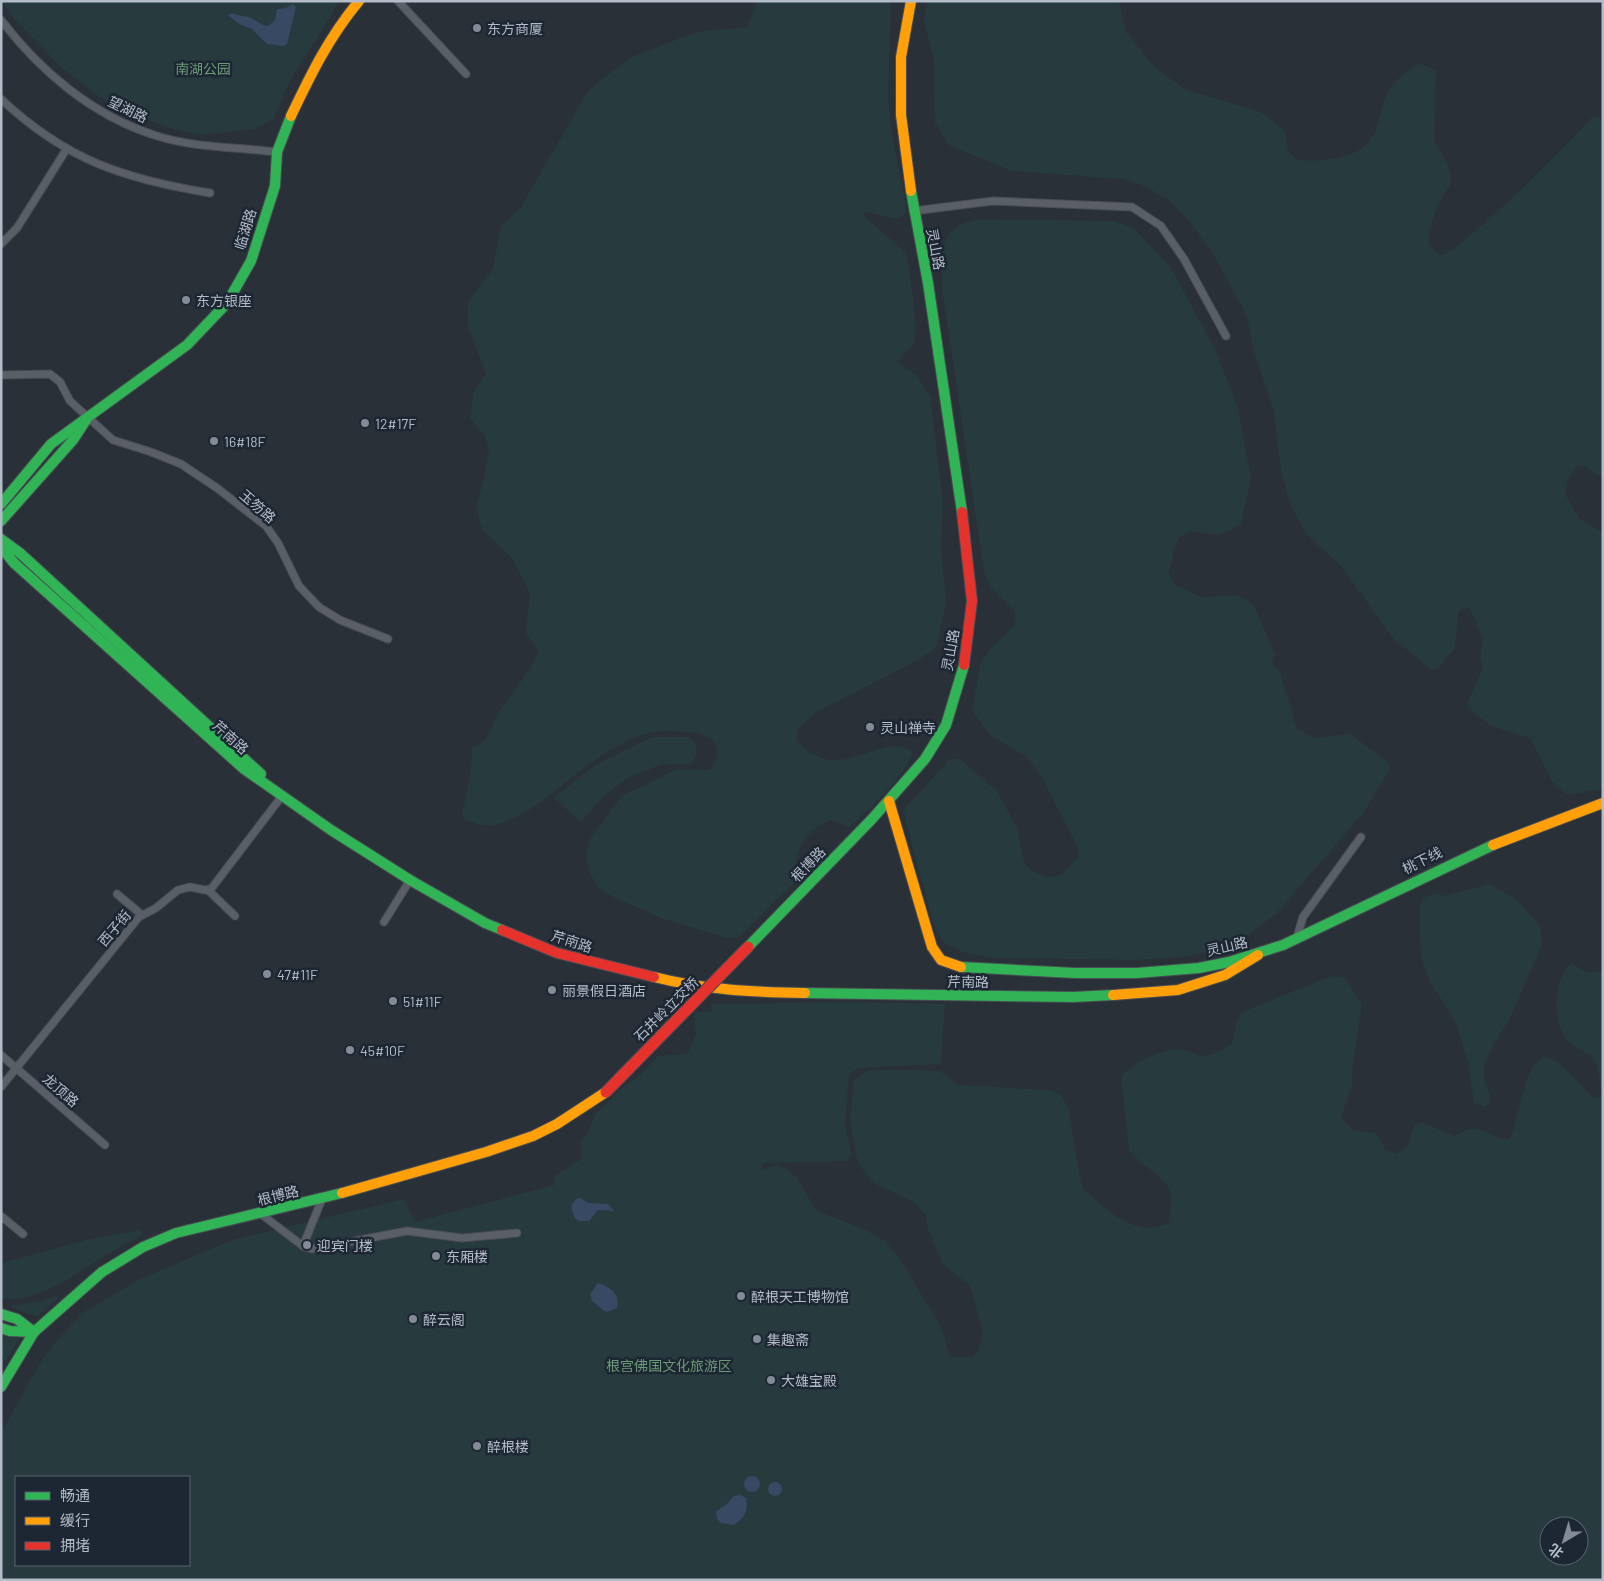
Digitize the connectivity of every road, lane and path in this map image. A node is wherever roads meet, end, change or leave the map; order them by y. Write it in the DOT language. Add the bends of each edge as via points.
graph roads {
  1 [pos="359,1"];
  2 [pos="398,1"];
  3 [pos="911,1"];
  4 [pos="1,20"];
  5 [pos="466,74"];
  6 [pos="1,99"];
  7 [pos="66,150"];
  8 [pos="277,152"];
  9 [pos="210,194"];
  10 [pos="913,211"];
  11 [pos="1,244"];
  12 [pos="1226,336"];
  13 [pos="1,375"];
  14 [pos="88,417"];
  15 [pos="1,504"];
  16 [pos="1,521"];
  17 [pos="1,539"];
  18 [pos="1,547"];
  19 [pos="388,639"];
  20 [pos="282,796"];
  21 [pos="889,802"];
  22 [pos="1603,803"];
  23 [pos="1361,837"];
  24 [pos="410,880"];
  25 [pos="208,890"];
  26 [pos="117,894"];
  27 [pos="142,914"];
  28 [pos="235,916"];
  29 [pos="384,922"];
  30 [pos="1297,937"];
  31 [pos="748,947"];
  32 [pos="1258,955"];
  33 [pos="1,1055"];
  34 [pos="17,1069"];
  35 [pos="1,1086"];
  36 [pos="606,1092"];
  37 [pos="105,1145"];
  38 [pos="322,1199"];
  39 [pos="261,1214"];
  40 [pos="1,1216"];
  41 [pos="517,1233"];
  42 [pos="23,1234"];
  43 [pos="303,1246"];
  44 [pos="1,1314"];
  45 [pos="1,1328"];
  46 [pos="34,1332"];
  47 [pos="1,1388"];
  1 -- 8 [label="main road, 临湖路" via="337,27 315,65"];
  2 -- 5 [label="street"];
  3 -- 10 [label="main road, 灵山路" via="901,57 901,115"];
  4 -- 8 [label="street, 望湖路" via="53,77 105,113 153,135 178,141"];
  6 -- 7 [label="street"];
  7 -- 9 [label="street" via="121,174"];
  7 -- 11 [label="street" via="17,228"];
  8 -- 14 [label="main road, 临湖路" via="275,186 251,261 227,303 187,345"];
  10 -- 12 [label="street" via="992,201 1132,207 1161,226 1184,259"];
  10 -- 21 [label="main road, 灵山路" via="928,282 972,601 964,660 946,725 925,759"];
  13 -- 14 [label="street, 玉笏路" via="50,374 60,382 70,401"];
  14 -- 15 [label="main road, 临湖路" via="51,444"];
  14 -- 16 [label="main road" via="73,440"];
  14 -- 19 [label="street, 玉笏路" via="113,440 181,464 217,488 266,526 300,586 319,606 340,620"];
  17 -- 20 [label="main road" via="250,763"];
  18 -- 20 [label="main road, 芹南路" via="14,563 244,769"];
  20 -- 24 [label="main road, 芹南路"];
  20 -- 25 [label="street"];
  21 -- 31 [label="main road, 根博路"];
  21 -- 32 [label="main road, 灵山路" via="928,938 941,960 978,968 1056,972 1206,967"];
  22 -- 30 [label="main road, 桃下线" via="1572,812 1464,856"];
  23 -- 30 [label="street" via="1304,917"];
  24 -- 29 [label="street"];
  24 -- 32 [label="main road, 芹南路" via="485,923 557,952 670,982 736,992 1073,997 1162,993 1225,974"];
  25 -- 27 [label="street, 西子街" via="183,888"];
  25 -- 28 [label="street"];
  26 -- 27 [label="street"];
  27 -- 34 [label="street, 西子街"];
  30 -- 32 [label="main road, 桃下线"];
  31 -- 36 [label="main road, 石井岭立交桥, bridge"];
  33 -- 34 [label="street, 龙顶路"];
  34 -- 35 [label="street, 西子街"];
  34 -- 37 [label="street, 龙顶路"];
  36 -- 38 [label="main road, 根博路" via="534,1136"];
  38 -- 39 [label="main road, 根博路"];
  38 -- 43 [label="street"];
  39 -- 43 [label="street"];
  39 -- 46 [label="main road, 根博路" via="176,1233 143,1247 102,1272"];
  40 -- 42 [label="street"];
  41 -- 43 [label="street" via="462,1238 407,1231 312,1250"];
  44 -- 46 [label="main road" via="17,1319"];
  45 -- 46 [label="main road"];
  46 -- 47 [label="main road, 根博路"];
}
